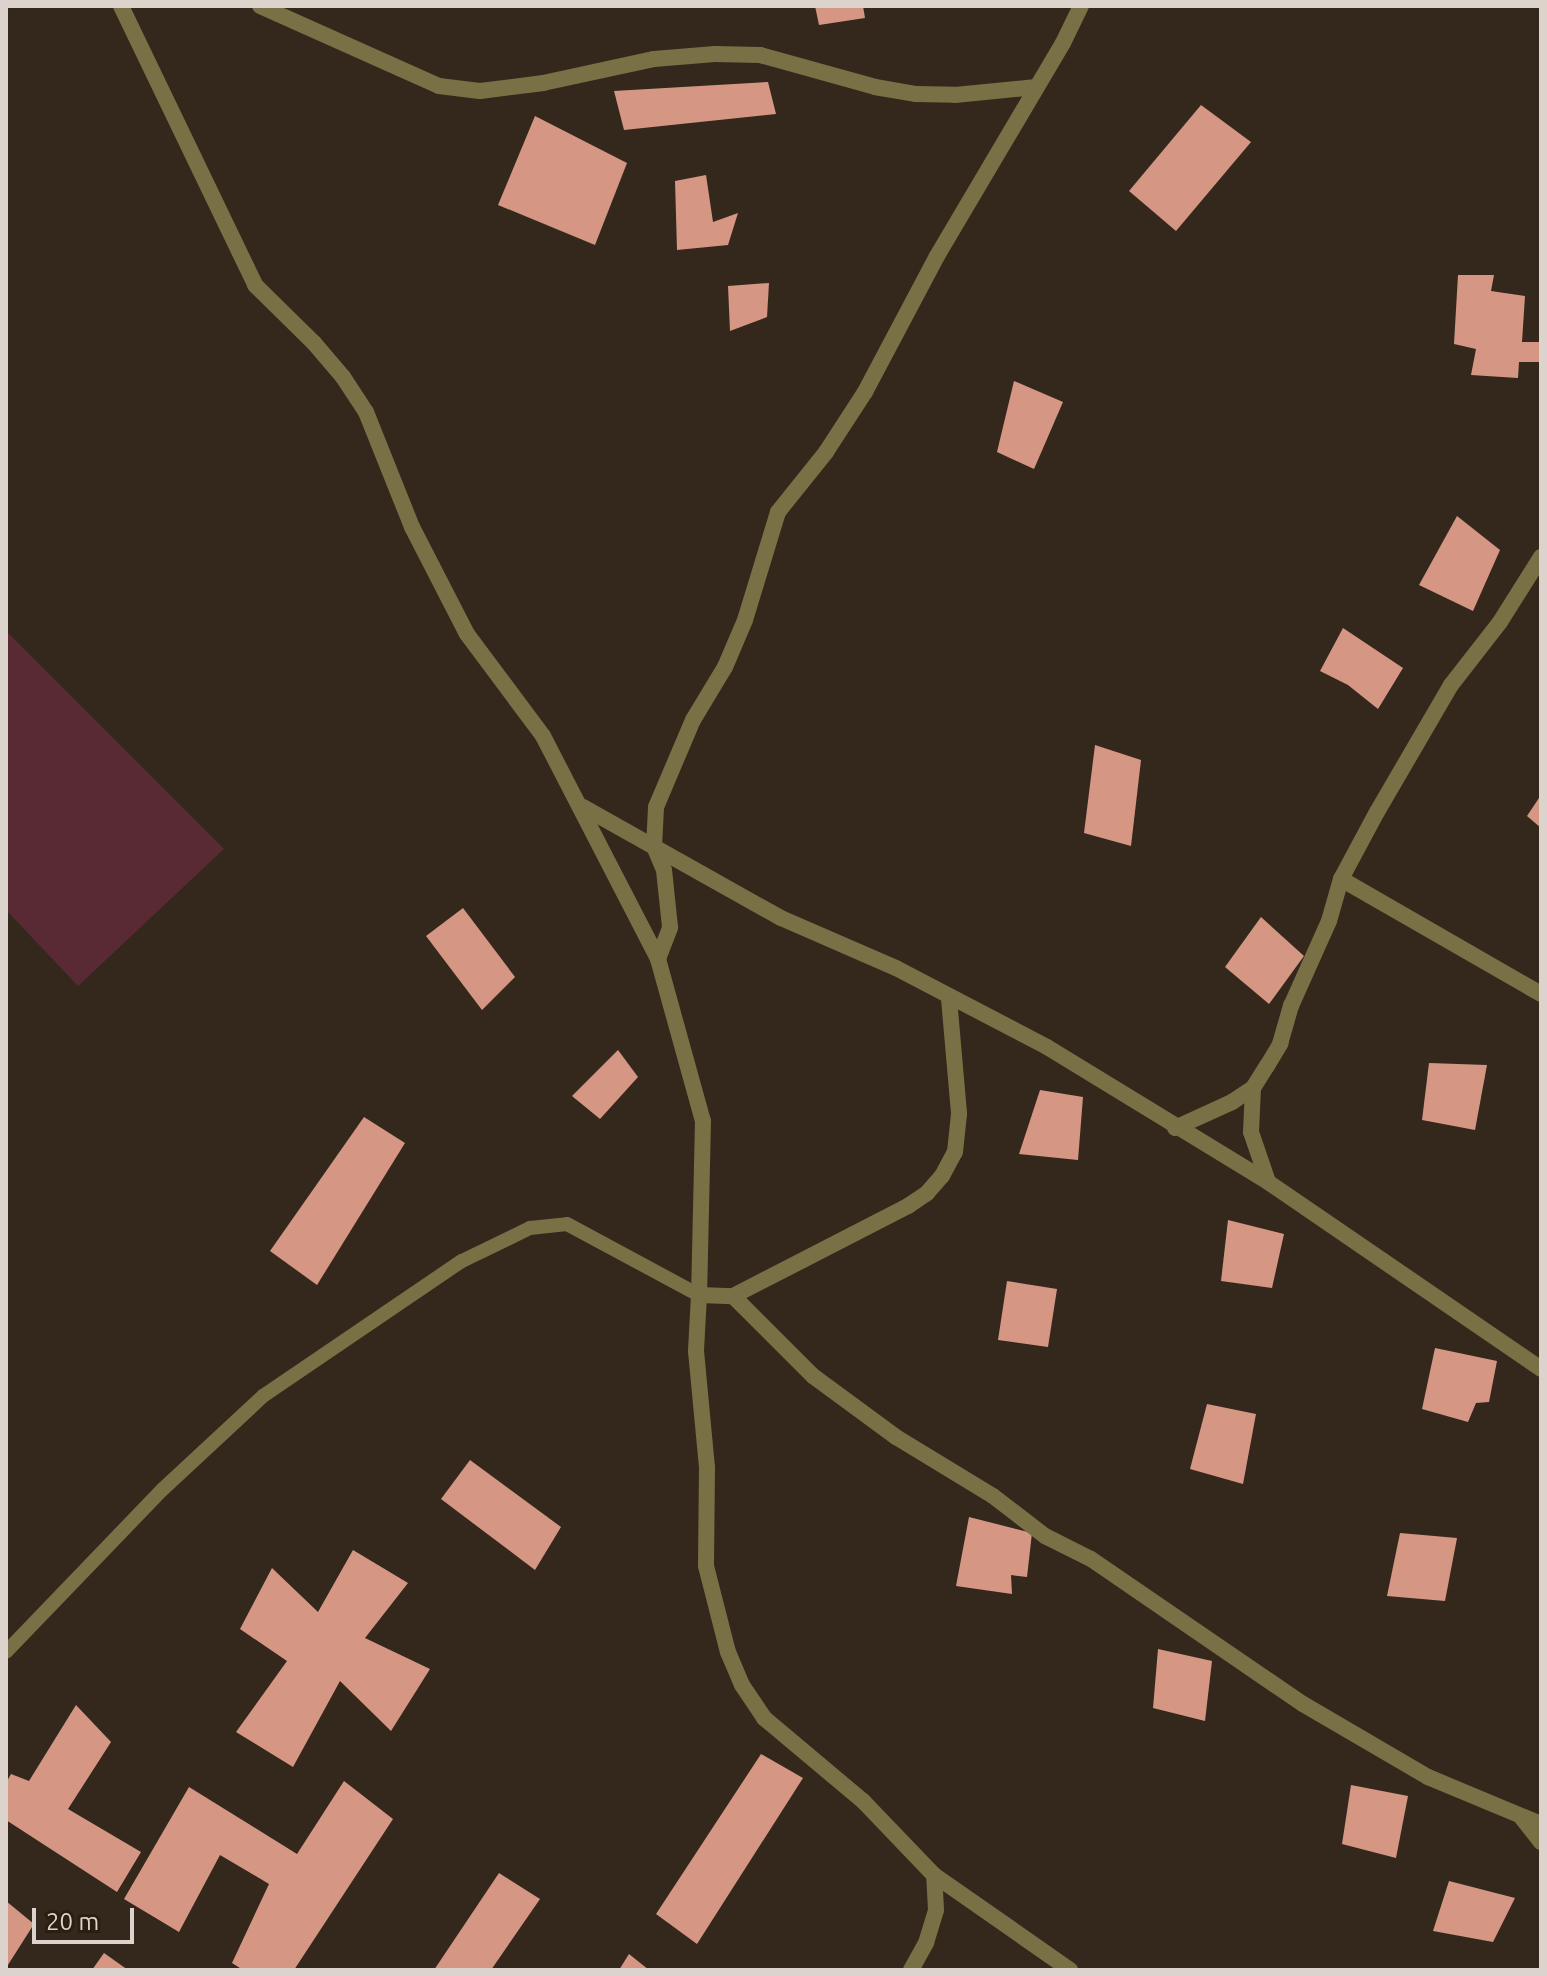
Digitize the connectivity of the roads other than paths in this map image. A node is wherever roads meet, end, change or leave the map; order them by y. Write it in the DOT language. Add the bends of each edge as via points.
graph roads {
  1 [pos="121,6"];
  2 [pos="260,6"];
  3 [pos="1081,6"];
  4 [pos="1037,87"];
  5 [pos="1541,557"];
  6 [pos="581,806"];
  7 [pos="654,847"];
  8 [pos="1341,879"];
  9 [pos="658,959"];
  10 [pos="1541,994"];
  11 [pos="949,999"];
  12 [pos="1253,1088"];
  13 [pos="1175,1128"];
  14 [pos="1268,1182"];
  15 [pos="699,1295"];
  16 [pos="733,1296"];
  17 [pos="1541,1369"];
  18 [pos="6,1652"];
  19 [pos="1520,1816"];
  20 [pos="1541,1824"];
  21 [pos="1541,1842"];
  22 [pos="934,1875"];
  23 [pos="911,1970"];
  24 [pos="1070,1970"];
  1 -- 6 [label="street" via="255,285 324,355 366,412 412,527 467,634 543,736"];
  2 -- 4 [label="street" via="439,86 480,91 654,59 715,54 760,55 916,94"];
  3 -- 4 [label="street"];
  4 -- 7 [label="street" via="937,256 865,392 778,512 745,620 660,797"];
  5 -- 8 [label="street" via="1451,685"];
  6 -- 7 [label="street"];
  6 -- 9 [label="street"];
  7 -- 9 [label="street" via="664,870 670,927"];
  7 -- 11 [label="street" via="781,918 896,968"];
  8 -- 10 [label="street"];
  8 -- 12 [label="street" via="1280,1044"];
  9 -- 15 [label="street" via="703,1121"];
  11 -- 13 [label="street" via="1047,1047"];
  11 -- 16 [label="street" via="959,1113 955,1152 942,1176 908,1206"];
  12 -- 13 [label="street"];
  12 -- 14 [label="street" via="1251,1132"];
  13 -- 14 [label="street"];
  14 -- 17 [label="street"];
  15 -- 16 [label="street"];
  15 -- 18 [label="lane" via="567,1224 530,1228 462,1261 263,1396 181,1470"];
  15 -- 22 [label="street" via="696,1351 707,1468 706,1566 728,1652 764,1718 863,1801"];
  16 -- 19 [label="street" via="813,1376 1045,1536 1091,1559 1303,1704 1428,1777"];
  19 -- 20 [label="street"];
  19 -- 21 [label="street"];
  22 -- 23 [label="street" via="936,1910"];
  22 -- 24 [label="street"];
}
